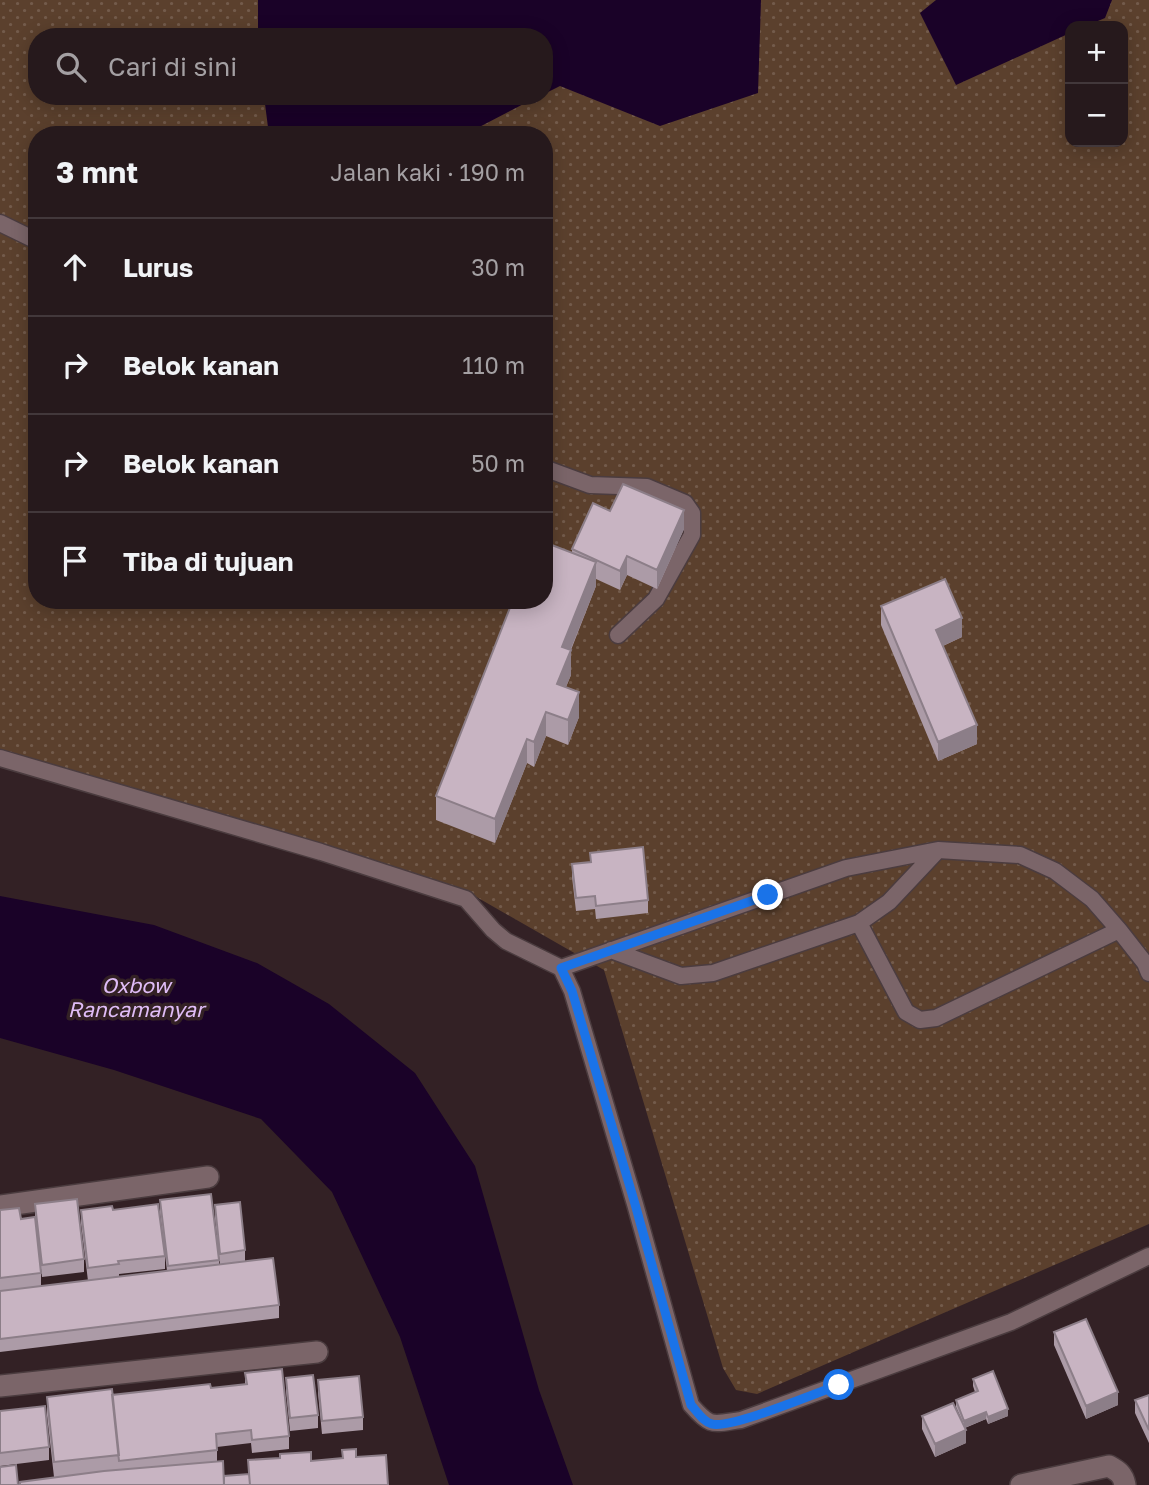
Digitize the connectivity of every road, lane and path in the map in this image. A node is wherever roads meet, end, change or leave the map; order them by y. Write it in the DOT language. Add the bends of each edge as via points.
graph roads {
  1 [pos="0,223"];
  2 [pos="28,237"];
  3 [pos="553,471"];
  4 [pos="618,635"];
  5 [pos="0,758"];
  6 [pos="938,850"];
  7 [pos="859,923"];
  8 [pos="1119,930"];
  9 [pos="611,950"];
  10 [pos="561,968"];
  11 [pos="1149,972"];
  12 [pos="208,1177"];
  13 [pos="0,1206"];
  14 [pos="1149,1256"];
  15 [pos="317,1352"];
  16 [pos="0,1385"];
  17 [pos="1021,1485"];
  18 [pos="1125,1485"];
  1 -- 2 [label="lane"];
  3 -- 4 [label="lane" via="590,485 647,487 685,503 692,513 692,535 656,599"];
  5 -- 10 [label="lane" via="466,899 506,941"];
  6 -- 7 [label="lane" via="889,902"];
  6 -- 8 [label="lane" via="1020,855 1055,871 1092,899"];
  6 -- 9 [label="lane" via="846,868"];
  7 -- 8 [label="lane" via="906,1012 920,1020 936,1018"];
  7 -- 9 [label="lane" via="713,973 681,976"];
  8 -- 11 [label="lane"];
  9 -- 10 [label="lane"];
  10 -- 14 [label="lane" via="572,991 691,1405 713,1424 741,1420 1011,1322"];
  12 -- 13 [label="street"];
  15 -- 16 [label="street"];
  17 -- 18 [label="street" via="1109,1466 1119,1471"];
}
